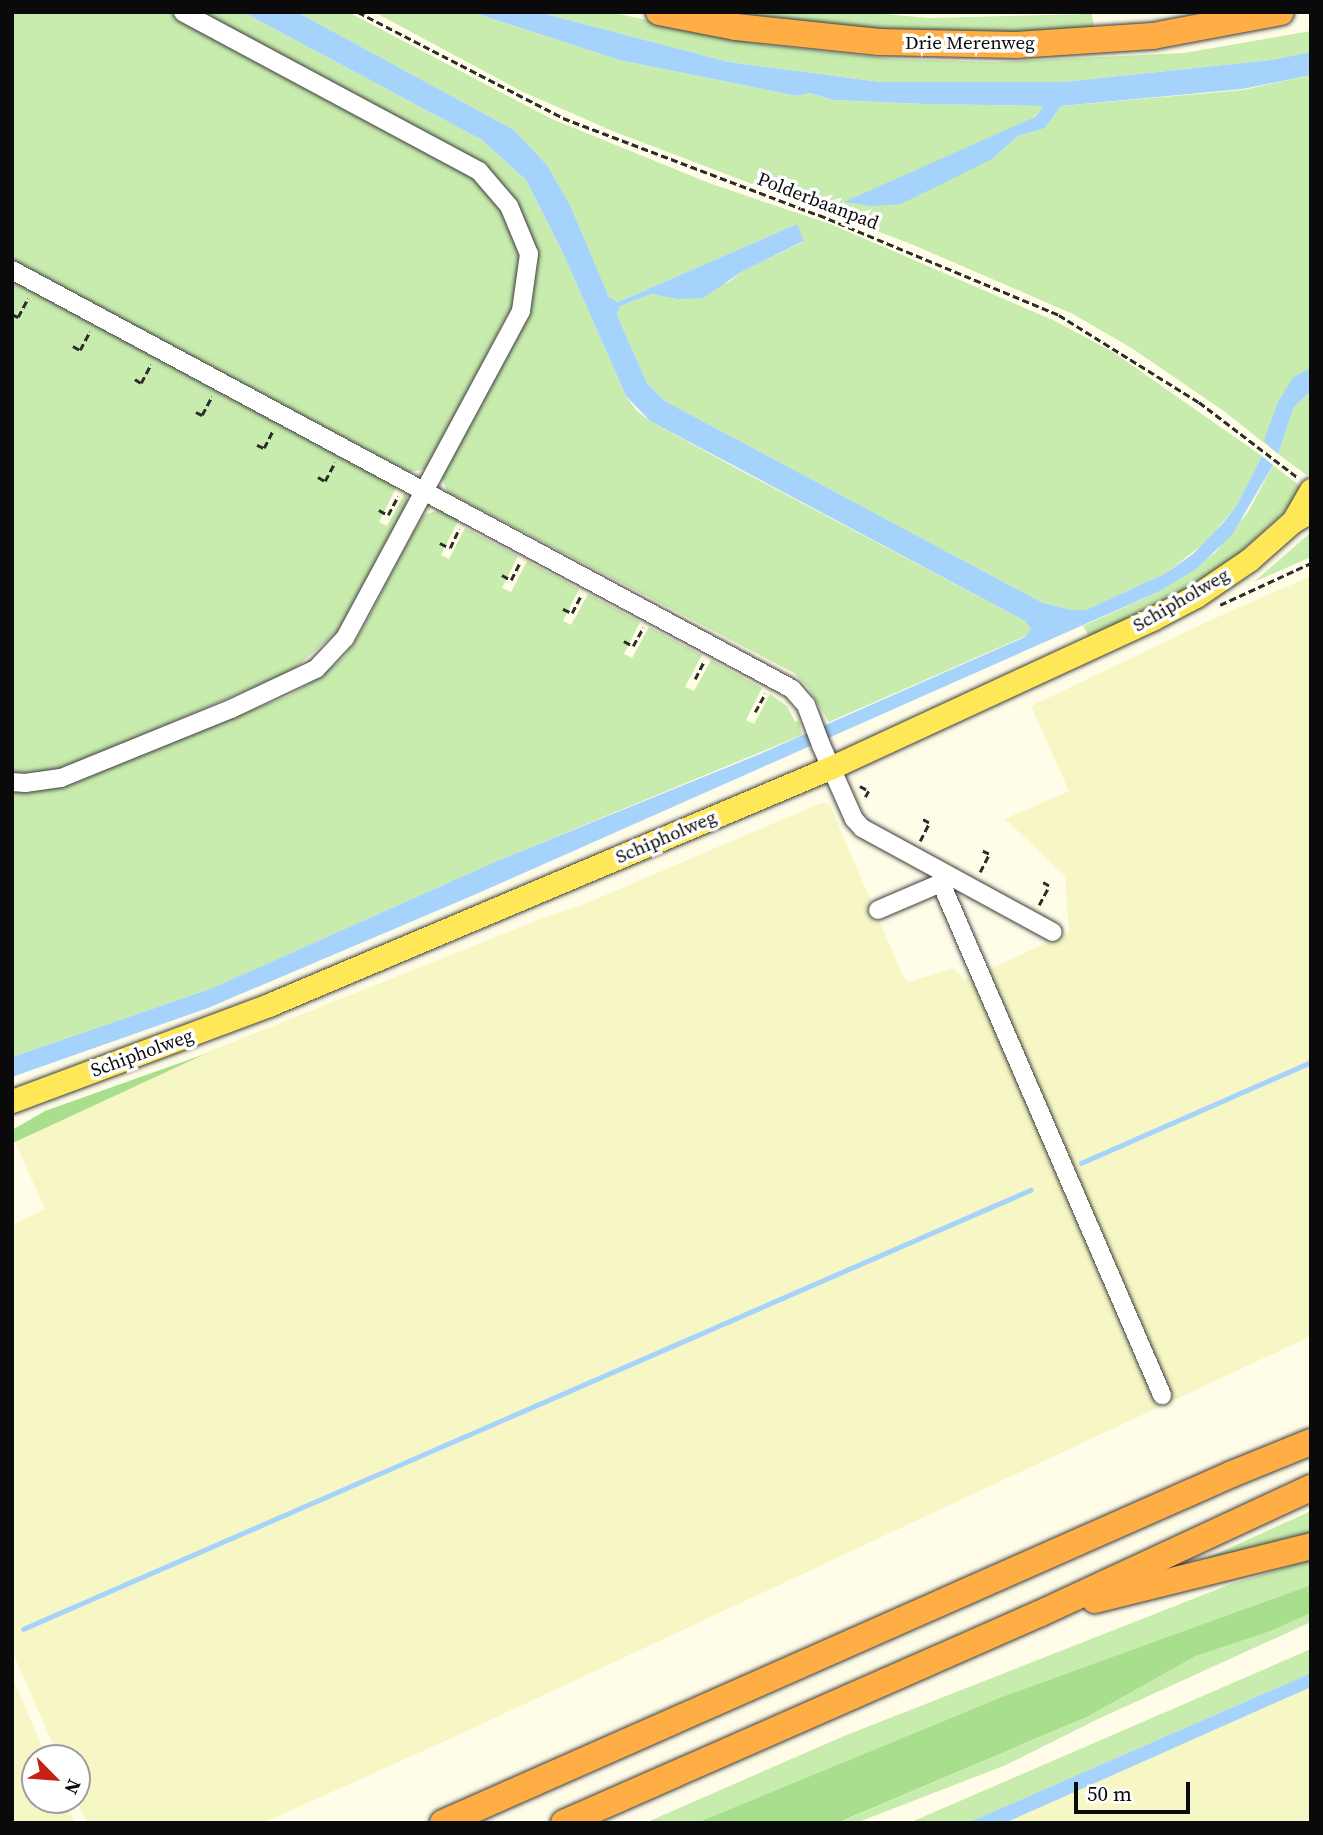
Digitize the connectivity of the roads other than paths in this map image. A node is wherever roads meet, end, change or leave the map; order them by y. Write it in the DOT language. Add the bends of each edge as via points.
graph roads {
  1 [pos="183,12"];
  2 [pos="659,12"];
  3 [pos="1281,12"];
  4 [pos="12,270"];
  5 [pos="1308,486"];
  6 [pos="425,492"];
  7 [pos="1302,516"];
  8 [pos="832,767"];
  9 [pos="12,782"];
  10 [pos="944,878"];
  11 [pos="878,910"];
  12 [pos="1053,932"];
  13 [pos="12,1101"];
  14 [pos="1162,1395"];
  15 [pos="1311,1432"];
  16 [pos="1311,1442"];
  17 [pos="1232,1474"];
  18 [pos="1311,1488"];
  19 [pos="1311,1546"];
  20 [pos="1039,1614"];
  21 [pos="443,1823"];
  22 [pos="564,1823"];
  1 -- 6 [label="lane" via="479,170 509,206 528,254 521,311"];
  2 -- 3 [label="highway, Drie Merenweg" via="737,27 954,45 1153,36"];
  4 -- 6 [label="lane"];
  5 -- 7 [label="main road, Schipholweg"];
  6 -- 8 [label="lane" via="799,695"];
  6 -- 9 [label="lane" via="345,638 316,669 61,778"];
  7 -- 8 [label="main road, Schipholweg" via="1196,596"];
  8 -- 10 [label="lane" via="862,828"];
  8 -- 13 [label="main road, Schipholweg" via="271,1004"];
  10 -- 11 [label="lane"];
  10 -- 12 [label="lane"];
  10 -- 14 [label="lane"];
  15 -- 17 [label="highway"];
  16 -- 17 [label="highway"];
  17 -- 21 [label="highway"];
  18 -- 20 [label="highway"];
  19 -- 20 [label="highway"];
  20 -- 22 [label="highway"];
}
